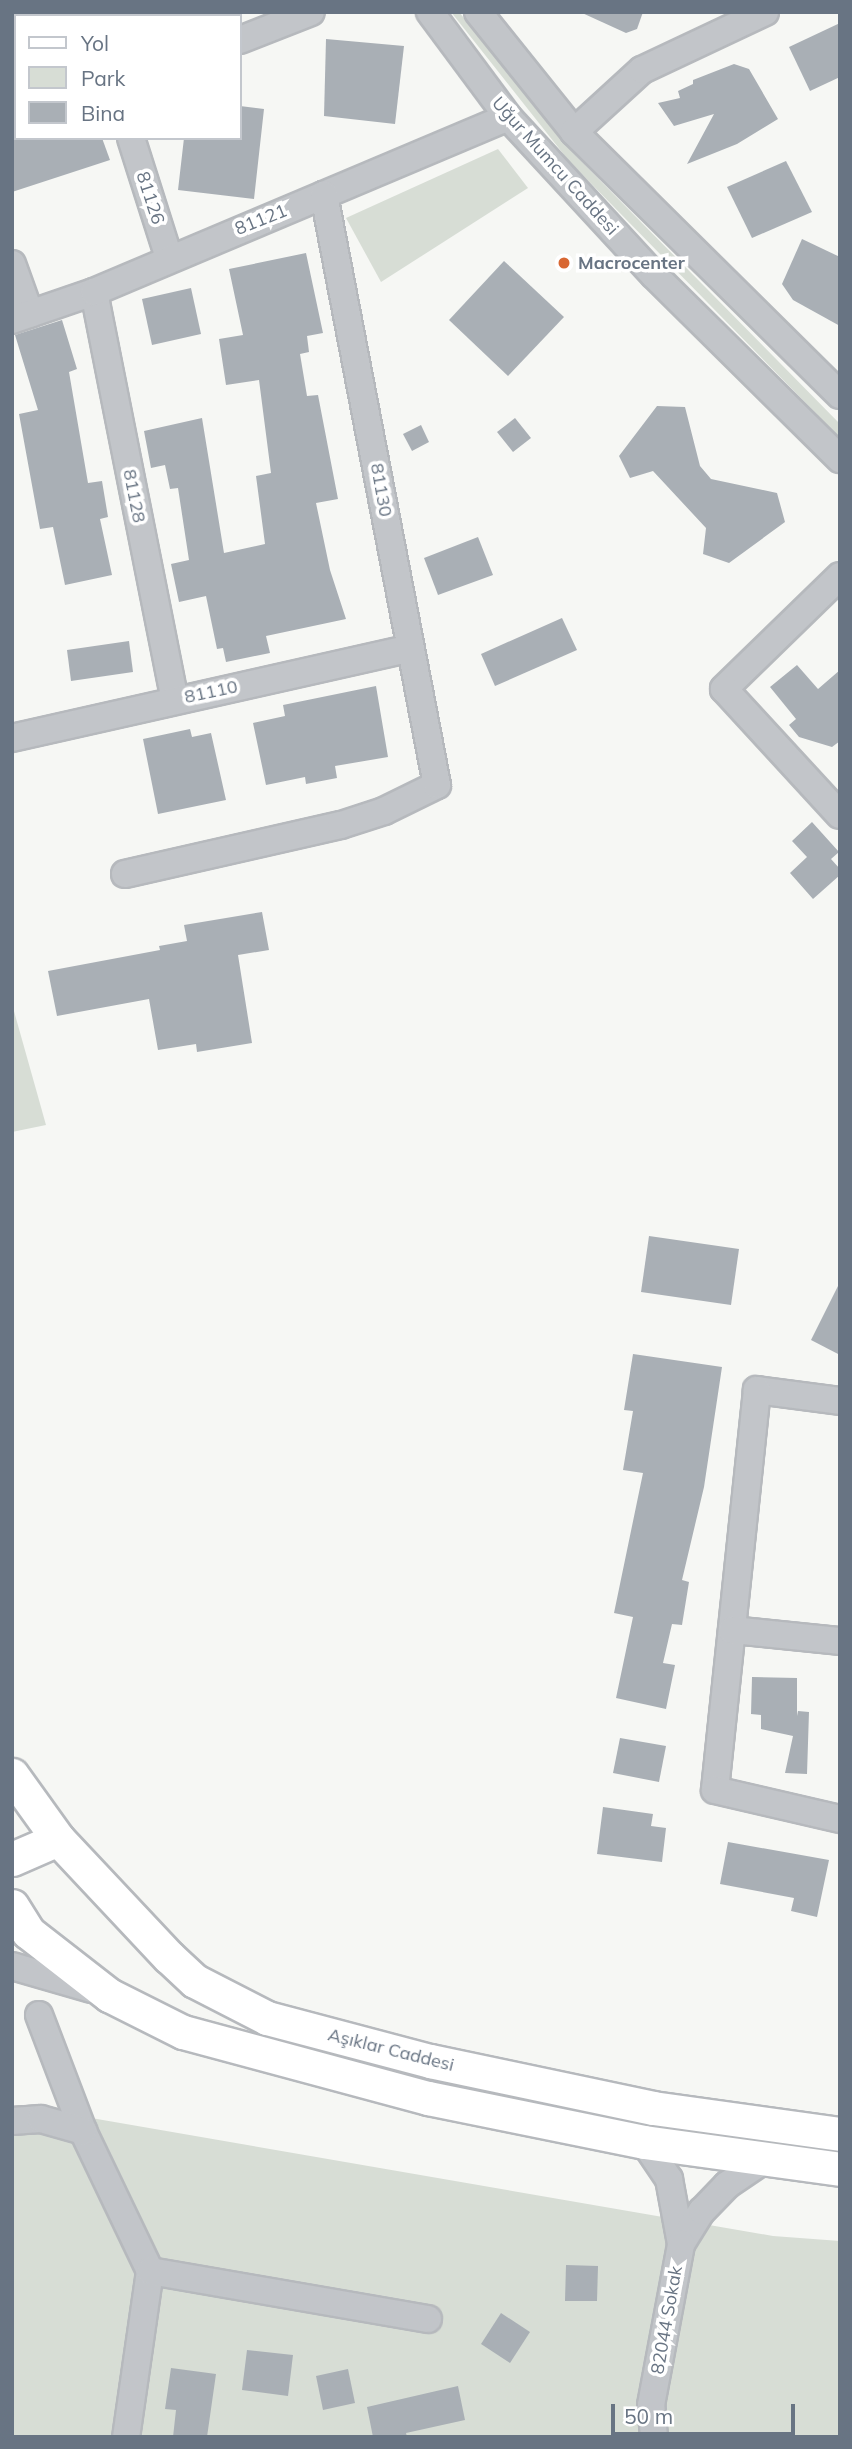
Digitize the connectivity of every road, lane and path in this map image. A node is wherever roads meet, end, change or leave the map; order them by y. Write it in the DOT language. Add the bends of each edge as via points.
graph roads {
  1 [pos="312,12"];
  2 [pos="430,12"];
  3 [pos="478,12"];
  4 [pos="765,12"];
  5 [pos="242,39"];
  6 [pos="508,117"];
  7 [pos="574,132"];
  8 [pos="132,140"];
  9 [pos="324,195"];
  10 [pos="169,257"];
  11 [pos="12,264"];
  12 [pos="94,292"];
  13 [pos="21,317"];
  14 [pos="834,378"];
  15 [pos="840,459"];
  16 [pos="840,576"];
  17 [pos="410,648"];
  18 [pos="175,699"];
  19 [pos="12,738"];
  20 [pos="840,815"];
  21 [pos="125,874"];
  22 [pos="840,1401"];
  23 [pos="732,1630"];
  24 [pos="840,1642"];
  25 [pos="12,1775"];
  26 [pos="840,1819"];
  27 [pos="58,1839"];
  28 [pos="12,1859"];
  29 [pos="12,1906"];
  30 [pos="12,1966"];
  31 [pos="108,1995"];
  32 [pos="39,2015"];
  33 [pos="12,2121"];
  34 [pos="83,2131"];
  35 [pos="840,2134"];
  36 [pos="644,2142"];
  37 [pos="761,2162"];
  38 [pos="840,2169"];
  39 [pos="681,2244"];
  40 [pos="150,2271"];
  41 [pos="428,2319"];
  42 [pos="126,2437"];
  43 [pos="654,2437"];
  1 -- 5 [label="street"];
  2 -- 6 [label="street, Uğur Mumcu Caddesi"];
  3 -- 7 [label="street, Uğur Mumcu Caddesi"];
  4 -- 7 [label="street" via="642,70"];
  6 -- 9 [label="street, 81121"];
  6 -- 15 [label="street, Uğur Mumcu Caddesi" via="654,275"];
  7 -- 14 [label="street, Uğur Mumcu Caddesi"];
  8 -- 10 [label="street, 81126"];
  9 -- 10 [label="street, 81121"];
  9 -- 17 [label="street, 81130"];
  10 -- 12 [label="street, 81121"];
  11 -- 13 [label="street"];
  12 -- 13 [label="street, 81121"];
  12 -- 18 [label="street, 81128"];
  16 -- 20 [label="street" via="724,689"];
  17 -- 18 [label="street, 81110"];
  17 -- 21 [label="street, 81130" via="437,785 341,825"];
  18 -- 19 [label="street, 81110"];
  22 -- 23 [label="street" via="757,1390"];
  23 -- 24 [label="street"];
  23 -- 26 [label="street" via="715,1790"];
  25 -- 27 [label="main road, Aşıklar Caddesi"];
  27 -- 28 [label="main road"];
  27 -- 35 [label="main road, Aşıklar Caddesi" via="195,1981 267,2018 430,2061 653,2108"];
  29 -- 31 [label="main road" via="28,1932"];
  30 -- 31 [label="street, Aşıklar Caddesi"];
  31 -- 36 [label="main road, Aşıklar Caddesi" via="183,2032 295,2065"];
  32 -- 34 [label="street"];
  33 -- 34 [label="street" via="41,2119"];
  34 -- 40 [label="street"];
  36 -- 37 [label="main road, Aşıklar Caddesi"];
  36 -- 39 [label="street" via="669,2179"];
  37 -- 38 [label="main road, Aşıklar Caddesi"];
  37 -- 39 [label="street" via="719,2194"];
  39 -- 43 [label="street, 82044 Sokak" via="651,2405"];
  40 -- 41 [label="street"];
  40 -- 42 [label="street"];
}
